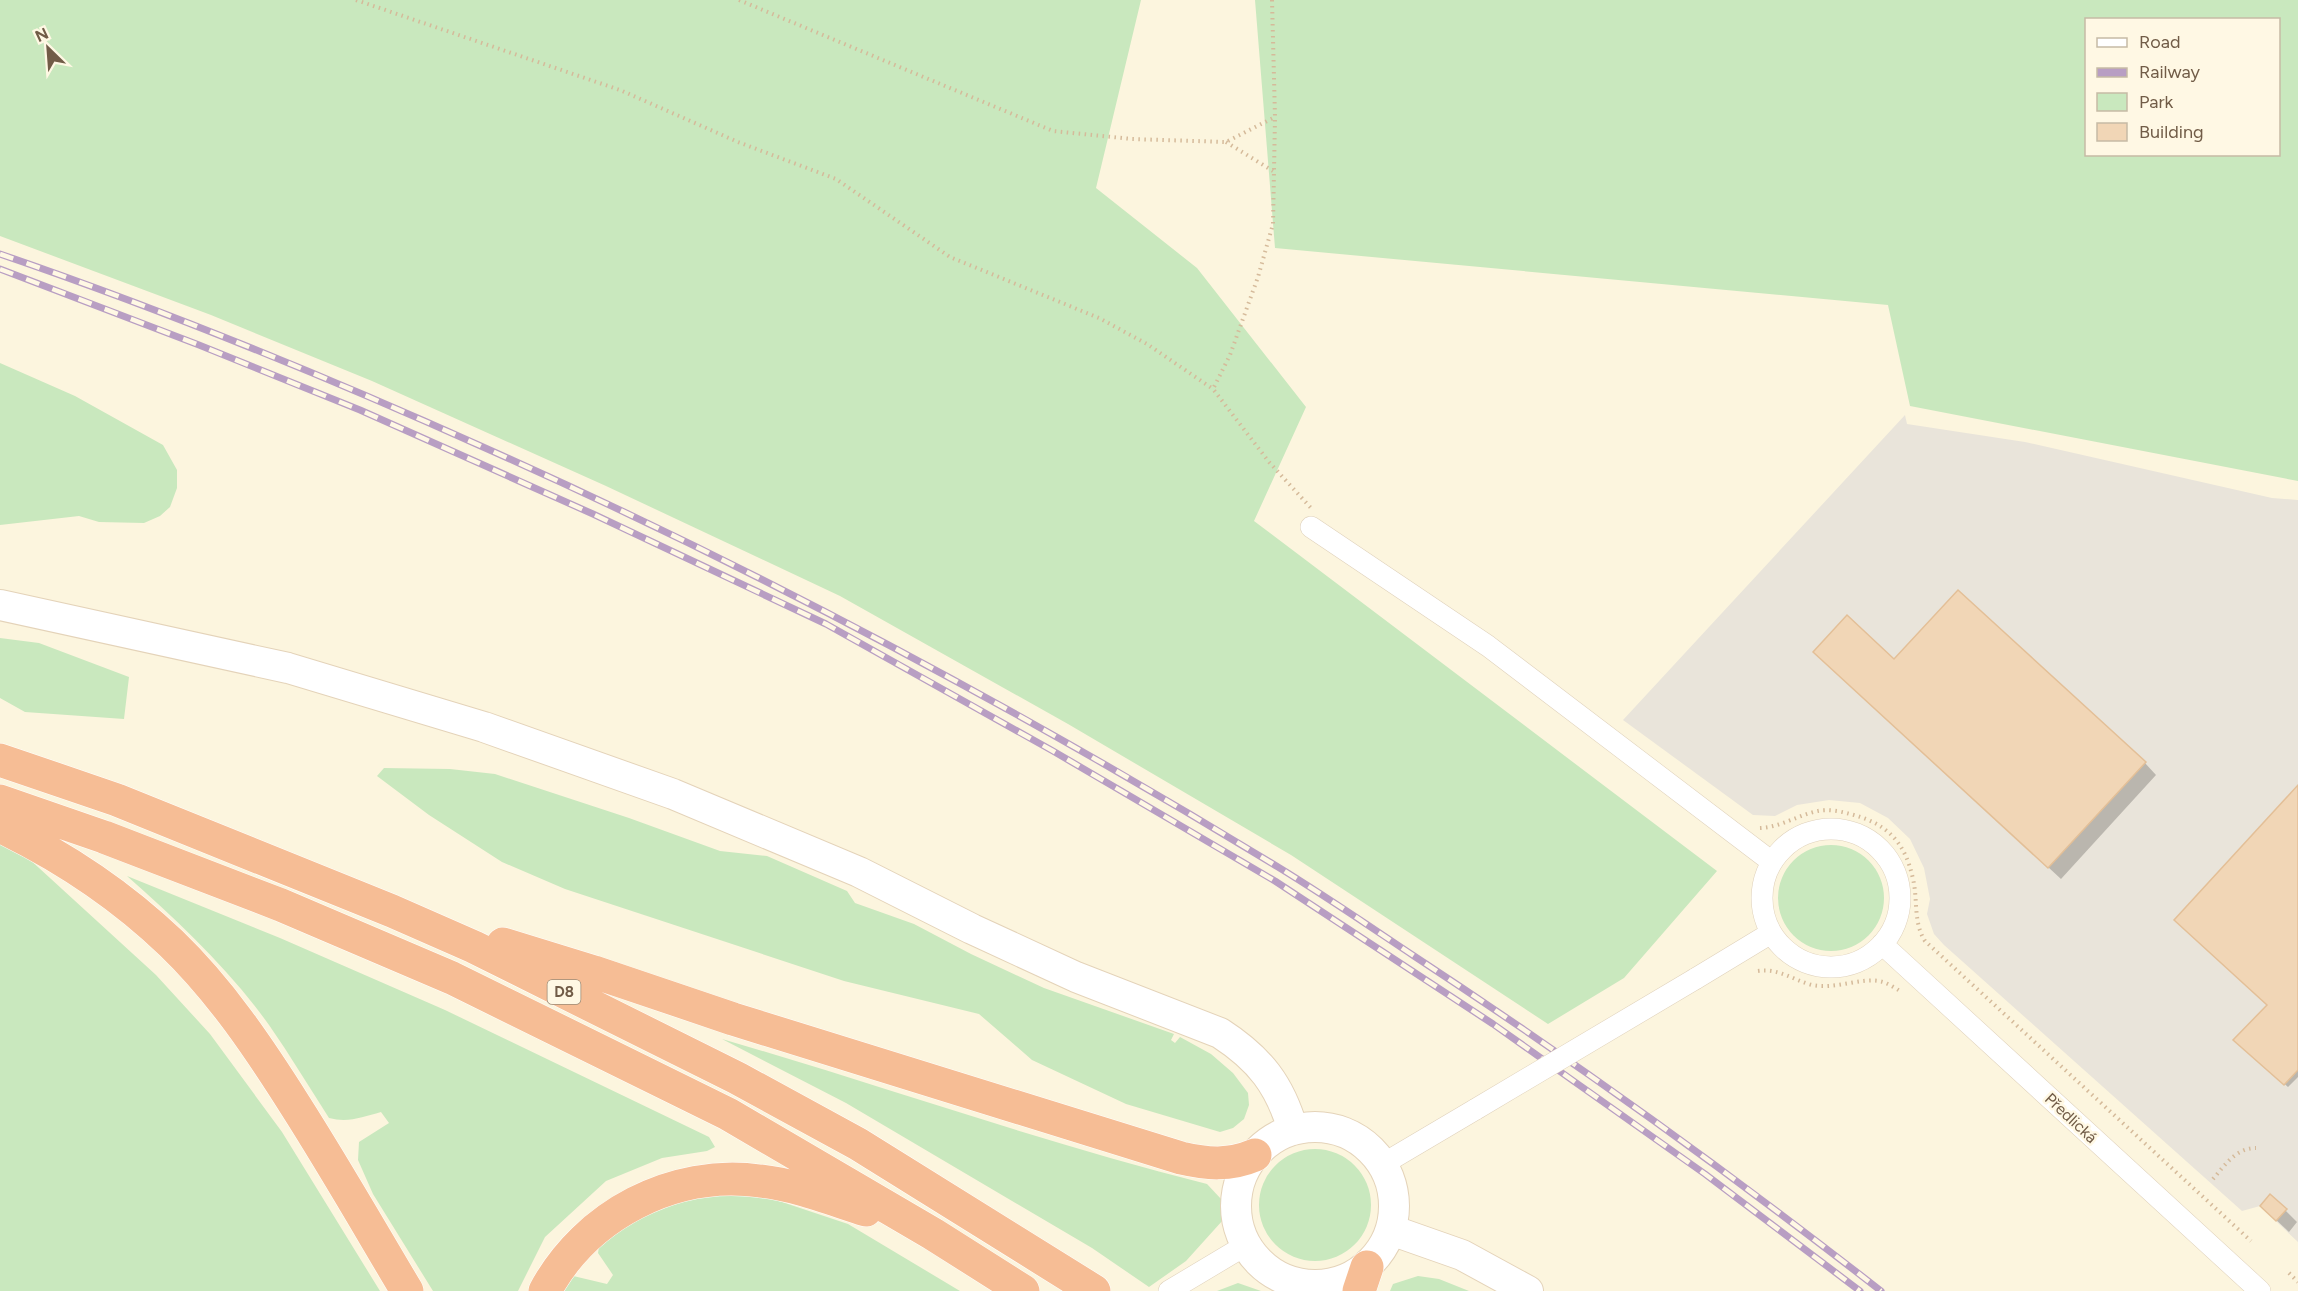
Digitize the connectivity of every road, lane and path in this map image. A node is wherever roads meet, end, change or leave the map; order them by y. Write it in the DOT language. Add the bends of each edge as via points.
graph roads {
  1 [pos="356,0"];
  2 [pos="739,0"];
  3 [pos="1272,0"];
  4 [pos="1275,117"];
  5 [pos="1226,142"];
  6 [pos="1274,171"];
  7 [pos="1213,389"];
  8 [pos="1314,520"];
  9 [pos="0,605"];
  10 [pos="0,760"];
  11 [pos="0,801"];
  12 [pos="0,826"];
  13 [pos="1755,828"];
  14 [pos="1772,862"];
  15 [pos="392,911"];
  16 [pos="1771,933"];
  17 [pos="1882,944"];
  18 [pos="1758,971"];
  19 [pos="1909,989"];
  20 [pos="1293,1130"];
  21 [pos="2256,1148"];
  22 [pos="1255,1155"];
  23 [pos="1383,1164"];
  24 [pos="2213,1179"];
  25 [pos="1391,1230"];
  26 [pos="933,1234"];
  27 [pos="2251,1241"];
  28 [pos="1246,1245"];
  29 [pos="2289,1273"];
  30 [pos="1363,1279"];
  31 [pos="2298,1282"];
  32 [pos="407,1291"];
  33 [pos="545,1291"];
  34 [pos="1023,1291"];
  35 [pos="1094,1291"];
  36 [pos="1169,1291"];
  37 [pos="1528,1291"];
  38 [pos="2260,1291"];
  1 -- 7 [label="path" via="620,90 738,142 836,179 950,257 1099,318 1148,344"];
  2 -- 5 [label="path" via="1053,131"];
  3 -- 4 [label="path"];
  4 -- 5 [label="path"];
  4 -- 6 [label="path"];
  5 -- 6 [label="path"];
  6 -- 7 [label="path" via="1273,224 1230,355"];
  7 -- 8 [label="path"];
  8 -- 14 [label="street" via="1488,646"];
  9 -- 20 [label="street" via="288,668 484,727 673,794 859,872 1076,977 1220,1033 1271,1078"];
  10 -- 15 [label="highway, D8" via="117,800"];
  11 -- 26 [label="highway, D8" via="281,904 452,978 728,1114"];
  12 -- 32 [label="highway" via="84,873 172,944 210,985 277,1077"];
  13 -- 27 [label="path" via="1781,825 1819,810 1866,818 1883,827 1906,856 1916,890 1918,931 1925,941"];
  14 -- 16 [label="street" via="1762,897"];
  14 -- 17 [label="street" via="1794,840 1808,833 1837,830 1866,839 1888,860 1899,888 1897,918"];
  15 -- 22 [label="highway" via="1181,1158 1222,1164"];
  15 -- 35 [label="highway, D8" via="474,947 748,1084 858,1144"];
  16 -- 17 [label="street" via="1803,962 1824,967 1859,962"];
  16 -- 23 [label="street, bridge"];
  17 -- 38 [label="street, Předlická"];
  18 -- 19 [label="path" via="1780,971 1822,986 1868,981 1882,982 1901,992"];
  20 -- 22 [label="street" via="1272,1140"];
  20 -- 23 [label="street" via="1310,1127 1344,1132 1359,1140"];
  21 -- 24 [label="path" via="2237,1153"];
  22 -- 28 [label="street" via="1242,1176 1236,1199"];
  23 -- 25 [label="street" via="1393,1190"];
  25 -- 30 [label="street"];
  25 -- 37 [label="street" via="1462,1255"];
  26 -- 33 [label="highway" via="795,1187 759,1180 700,1181 648,1197 600,1225 578,1244"];
  26 -- 34 [label="highway, D8"];
  28 -- 30 [label="street" via="1266,1269 1301,1284"];
  28 -- 36 [label="street"];
  29 -- 31 [label="path"];
}
